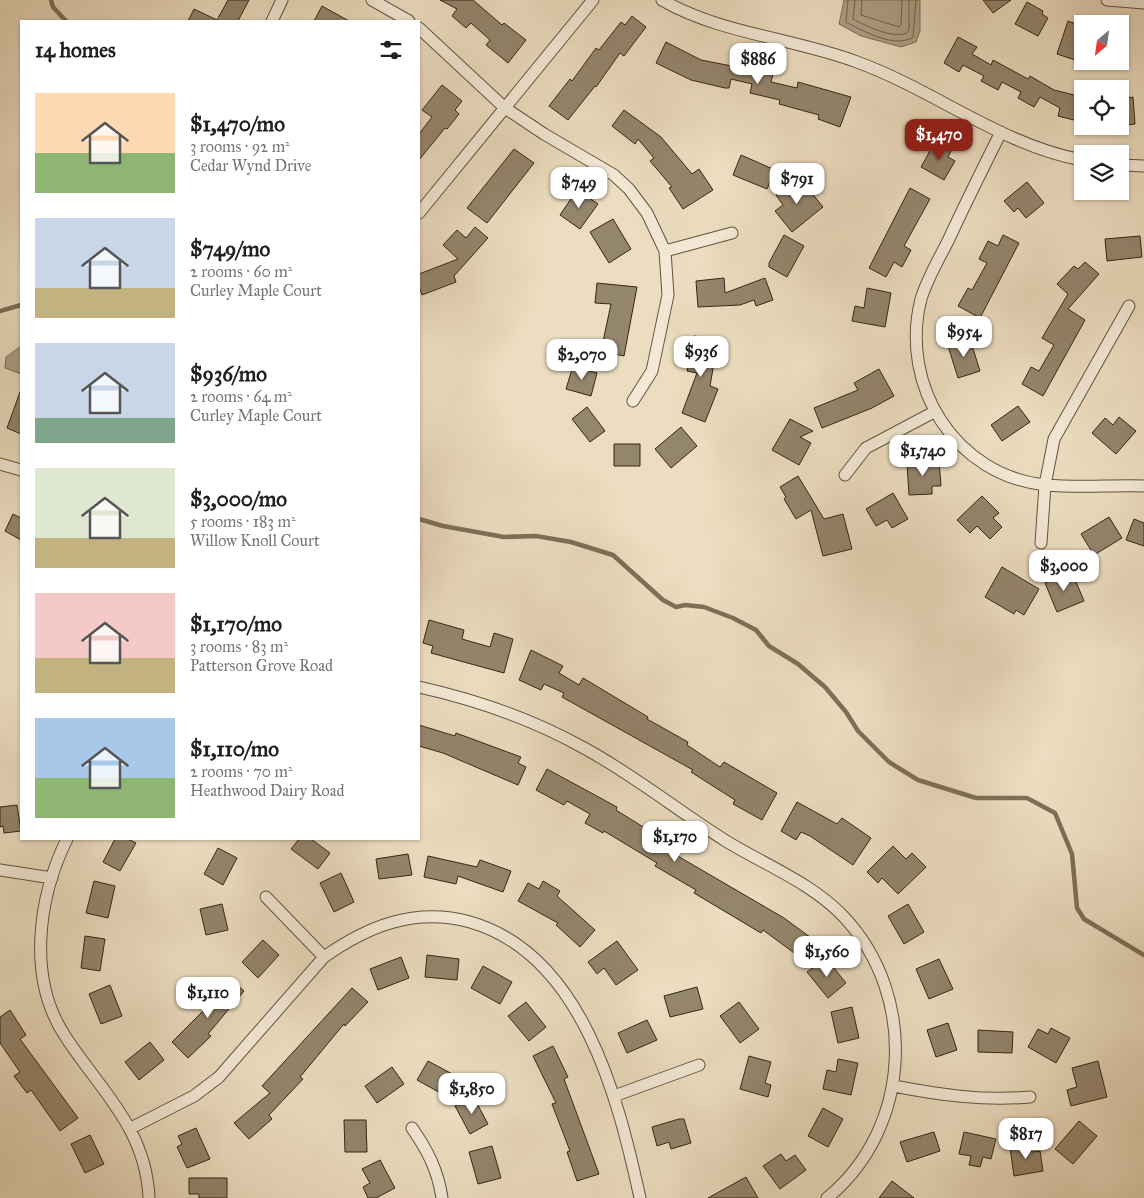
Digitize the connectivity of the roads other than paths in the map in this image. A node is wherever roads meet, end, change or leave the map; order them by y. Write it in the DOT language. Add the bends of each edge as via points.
graph roads {
  1 [pos="282,0"];
  2 [pos="372,0"];
  3 [pos="593,0"];
  4 [pos="662,0"];
  5 [pos="1107,0"];
  6 [pos="1144,4"];
  7 [pos="272,20"];
  8 [pos="407,20"];
  9 [pos="420,29"];
  10 [pos="505,108"];
  11 [pos="1001,132"];
  12 [pos="1074,158"];
  13 [pos="1129,165"];
  14 [pos="1144,166"];
  15 [pos="420,212"];
  16 [pos="732,233"];
  17 [pos="665,250"];
  18 [pos="1128,306"];
  19 [pos="633,401"];
  20 [pos="934,412"];
  21 [pos="0,464"];
  22 [pos="20,470"];
  23 [pos="845,475"];
  24 [pos="1045,485"];
  25 [pos="1144,486"];
  26 [pos="1041,543"];
  27 [pos="420,687"];
  28 [pos="67,840"];
  29 [pos="0,870"];
  30 [pos="52,878"];
  31 [pos="266,896"];
  32 [pos="324,957"];
  33 [pos="699,1065"];
  34 [pos="894,1086"];
  35 [pos="614,1096"];
  36 [pos="1030,1098"];
  37 [pos="131,1128"];
  38 [pos="412,1128"];
  39 [pos="149,1198"];
  40 [pos="442,1198"];
  41 [pos="640,1198"];
  42 [pos="827,1198"];
  1 -- 7 [label="street"];
  2 -- 8 [label="street"];
  3 -- 10 [label="street"];
  4 -- 11 [label="street" via="707,20 826,52 888,74"];
  5 -- 6 [label="street"];
  9 -- 10 [label="street"];
  10 -- 15 [label="street"];
  10 -- 17 [label="street" via="614,175 647,213"];
  11 -- 12 [label="street" via="1040,149"];
  11 -- 20 [label="street" via="922,298 916,344 919,366"];
  13 -- 14 [label="street"];
  16 -- 17 [label="street"];
  17 -- 19 [label="street" via="668,295 659,346 652,371"];
  18 -- 24 [label="street" via="1060,424 1050,454"];
  20 -- 23 [label="street" via="866,448"];
  20 -- 24 [label="street" via="974,456 1014,477"];
  21 -- 22 [label="street"];
  24 -- 25 [label="street"];
  24 -- 26 [label="street"];
  27 -- 34 [label="street" via="497,709 561,736 621,770 727,842 823,898 859,936 881,978 895,1029"];
  28 -- 30 [label="street"];
  29 -- 30 [label="street"];
  30 -- 37 [label="street" via="40,948 48,998 64,1035"];
  31 -- 32 [label="street"];
  32 -- 35 [label="street" via="366,930 402,920 443,917 495,931 526,950 556,979 574,1008"];
  32 -- 37 [label="street" via="219,1077 194,1096"];
  33 -- 35 [label="street"];
  34 -- 36 [label="street" via="962,1098"];
  34 -- 42 [label="street" via="884,1116 862,1160"];
  35 -- 41 [label="street"];
  37 -- 39 [label="street" via="146,1172"];
  38 -- 40 [label="street" via="428,1151"];
}
